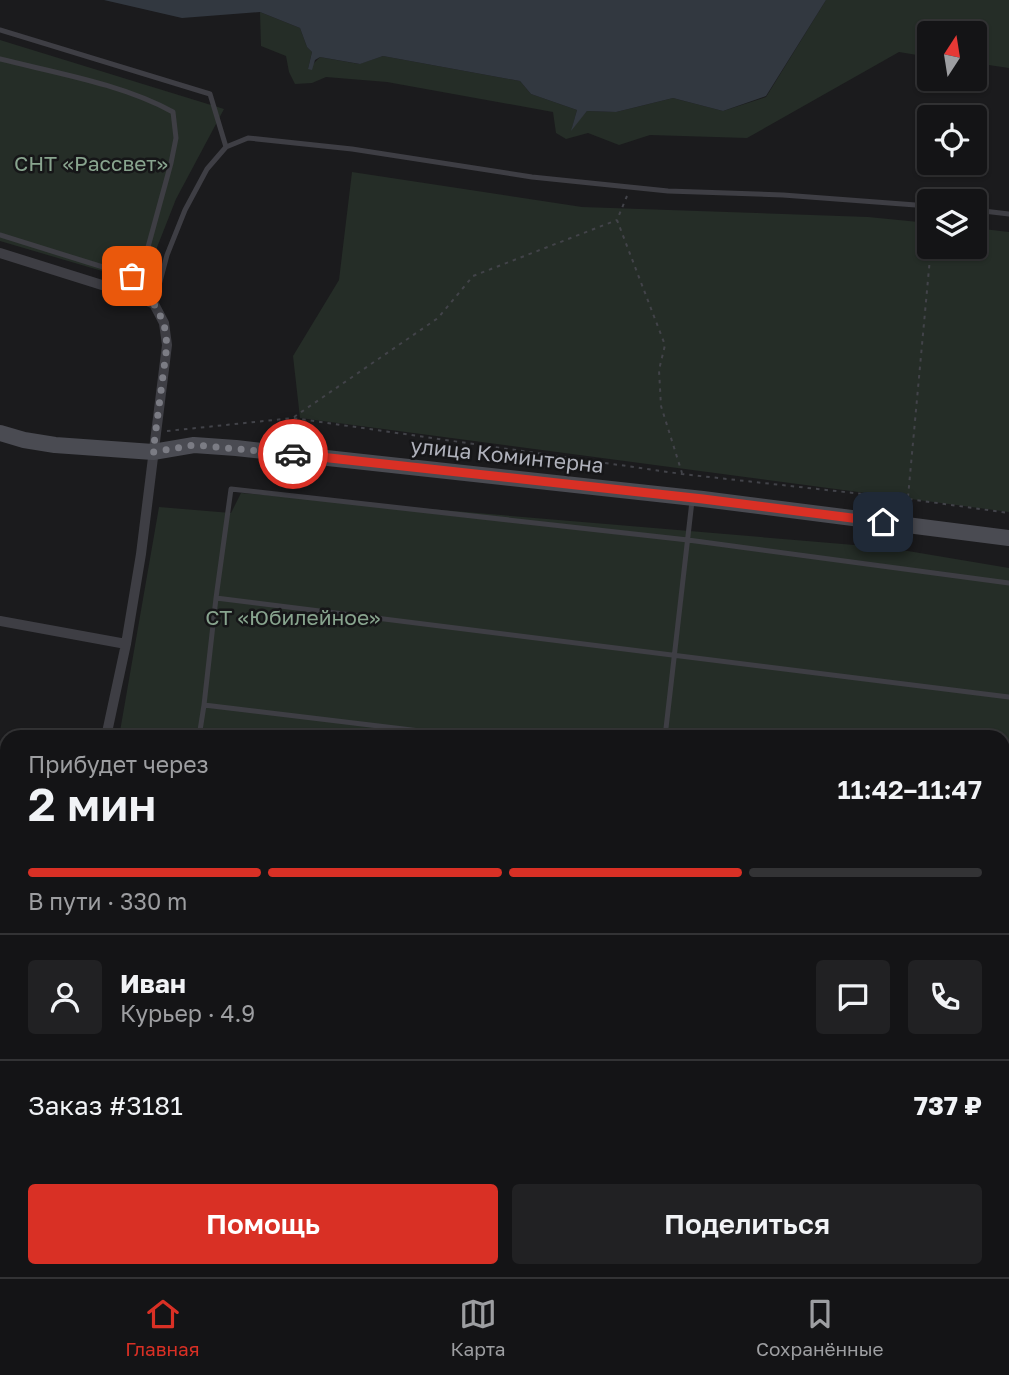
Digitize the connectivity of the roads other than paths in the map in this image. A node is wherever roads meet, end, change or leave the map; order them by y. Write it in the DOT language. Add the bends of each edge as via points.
graph roads {
  1 [pos="0,30"];
  2 [pos="0,59"];
  3 [pos="226,147"];
  4 [pos="917,205"];
  5 [pos="987,211"];
  6 [pos="1009,214"];
  7 [pos="0,235"];
  8 [pos="0,253"];
  9 [pos="132,276"];
  10 [pos="149,302"];
  11 [pos="0,433"];
  12 [pos="153,452"];
  13 [pos="692,498"];
  14 [pos="1009,538"];
  15 [pos="688,540"];
  16 [pos="1009,583"];
  17 [pos="216,597"];
  18 [pos="0,621"];
  19 [pos="126,643"];
  20 [pos="675,654"];
  21 [pos="1009,697"];
  22 [pos="204,705"];
  23 [pos="107,730"];
  24 [pos="200,730"];
  25 [pos="412,730"];
  26 [pos="667,730"];
  1 -- 3 [label="lane" via="210,94"];
  2 -- 9 [label="lane" via="114,89 173,112 176,138 171,163 142,269"];
  3 -- 4 [label="lane" via="248,138 631,187"];
  3 -- 10 [label="lane" via="207,169 185,210"];
  5 -- 6 [label="lane"];
  7 -- 9 [label="lane"];
  8 -- 10 [label="street"];
  9 -- 10 [label="lane"];
  10 -- 12 [label="street" via="164,323 167,345"];
  11 -- 12 [label="street, улица Коминтерна" via="55,445"];
  12 -- 13 [label="street, улица Коминтерна" via="194,445 236,448"];
  12 -- 19 [label="street"];
  13 -- 14 [label="street, улица Коминтерна"];
  13 -- 15 [label="lane"];
  15 -- 16 [label="lane"];
  15 -- 17 [label="lane" via="231,489"];
  15 -- 20 [label="lane"];
  17 -- 20 [label="lane"];
  17 -- 22 [label="lane"];
  18 -- 19 [label="street"];
  19 -- 23 [label="street"];
  20 -- 21 [label="lane"];
  20 -- 26 [label="lane"];
  22 -- 24 [label="lane"];
  22 -- 25 [label="lane"];
}
